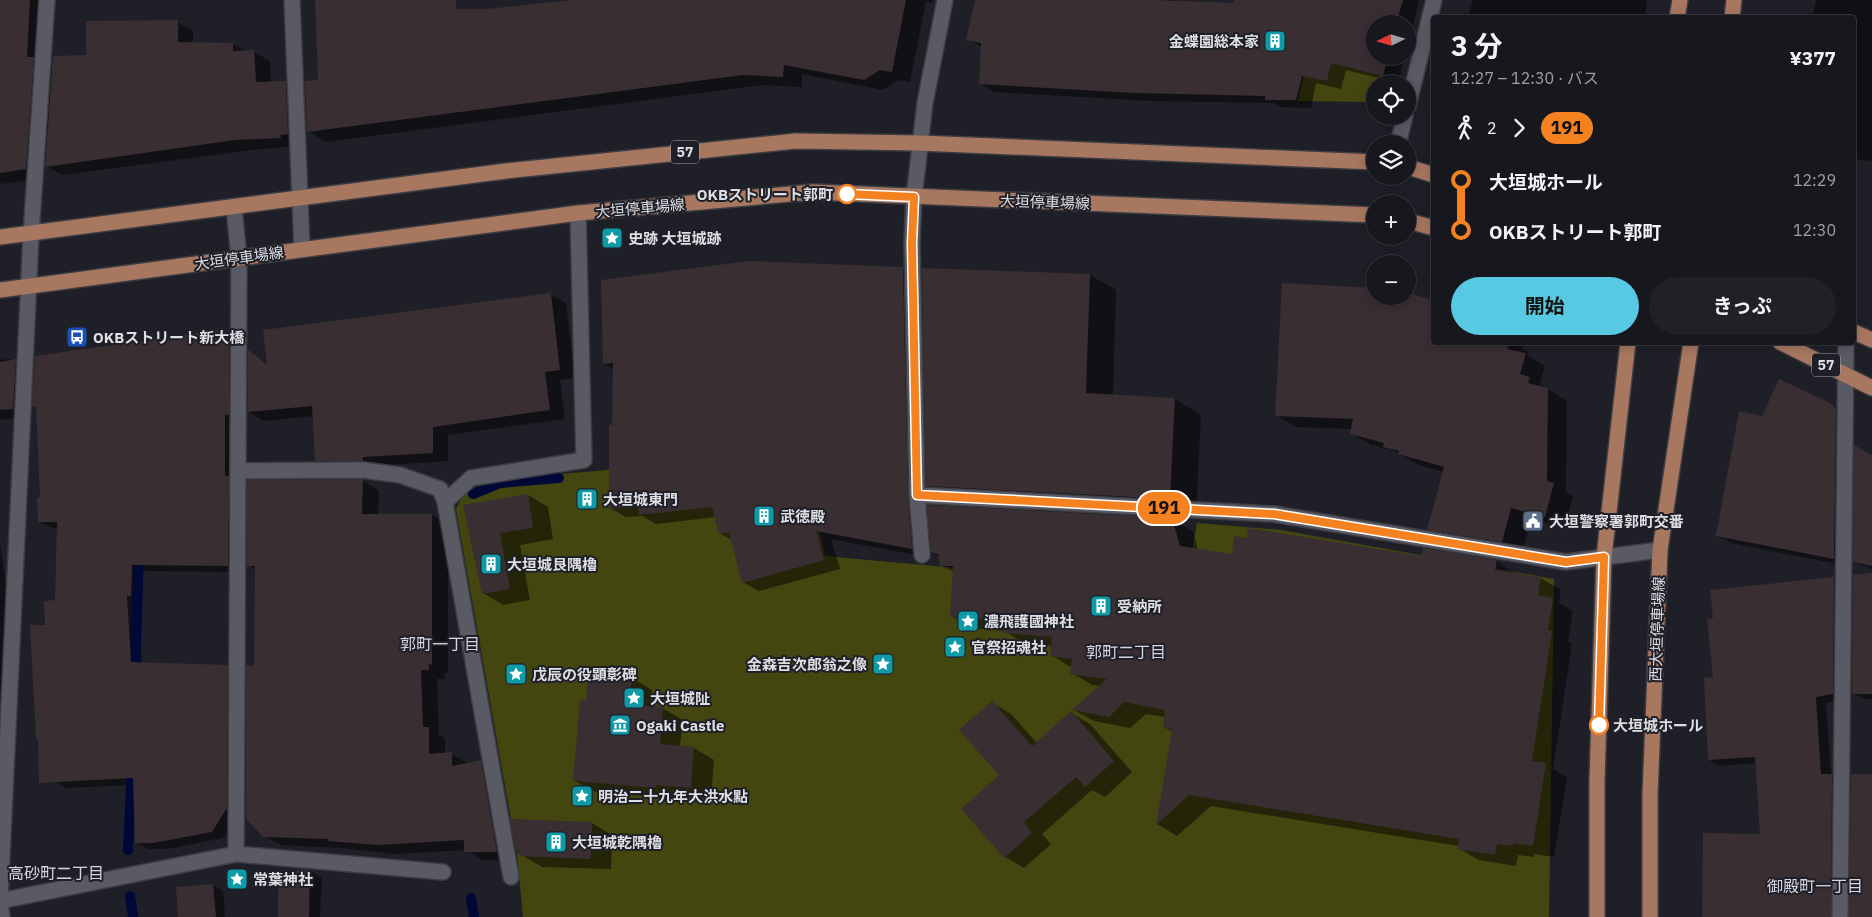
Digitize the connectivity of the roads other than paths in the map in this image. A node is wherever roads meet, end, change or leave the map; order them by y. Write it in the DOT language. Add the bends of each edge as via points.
graph roads {
  1 [pos="46,0"];
  2 [pos="292,0"];
  3 [pos="945,0"];
  4 [pos="1434,0"];
  5 [pos="1680,0"];
  6 [pos="1734,0"];
  7 [pos="1678,15"];
  8 [pos="1732,15"];
  9 [pos="1416,75"];
  10 [pos="919,143"];
  11 [pos="1366,162"];
  12 [pos="1416,169"];
  13 [pos="1431,174"];
  14 [pos="914,197"];
  15 [pos="298,199"];
  16 [pos="234,208"];
  17 [pos="578,213"];
  18 [pos="1366,215"];
  19 [pos="1416,223"];
  20 [pos="1431,227"];
  21 [pos="31,235"];
  22 [pos="0,237"];
  23 [pos="302,249"];
  24 [pos="239,258"];
  25 [pos="28,287"];
  26 [pos="0,290"];
  27 [pos="1856,333"];
  28 [pos="1872,340"];
  29 [pos="1628,345"];
  30 [pos="1691,345"];
  31 [pos="1786,345"];
  32 [pos="1846,345"];
  33 [pos="1846,375"];
  34 [pos="1872,388"];
  35 [pos="238,471"];
  36 [pos="917,495"];
  37 [pos="446,502"];
  38 [pos="1660,550"];
  39 [pos="922,555"];
  40 [pos="1604,557"];
  41 [pos="236,854"];
  42 [pos="443,872"];
  43 [pos="511,876"];
  44 [pos="0,898"];
  45 [pos="0,902"];
  46 [pos="2,917"];
  47 [pos="1597,917"];
  48 [pos="1650,917"];
  49 [pos="1840,917"];
  1 -- 21 [label="street"];
  2 -- 15 [label="street"];
  3 -- 10 [label="street"];
  4 -- 9 [label="street"];
  5 -- 7 [label="main road"];
  6 -- 8 [label="main road"];
  10 -- 11 [label="main road, 57"];
  10 -- 14 [label="street"];
  10 -- 15 [label="main road, 57" via="796,141 506,171"];
  12 -- 13 [label="main road"];
  14 -- 17 [label="main road, 大垣停車場線" via="813,192"];
  14 -- 18 [label="main road, 大垣停車場線"];
  14 -- 36 [label="street"];
  15 -- 16 [label="main road, 57"];
  15 -- 23 [label="street"];
  16 -- 21 [label="main road, 57"];
  16 -- 24 [label="street"];
  17 -- 23 [label="main road, 大垣停車場線"];
  17 -- 37 [label="street" via="584,460 471,478"];
  19 -- 20 [label="main road"];
  21 -- 22 [label="main road, 57"];
  21 -- 25 [label="street"];
  23 -- 24 [label="main road, 大垣停車場線"];
  24 -- 25 [label="main road, 大垣停車場線"];
  24 -- 35 [label="street"];
  25 -- 26 [label="main road, 大垣停車場線"];
  25 -- 44 [label="street"];
  27 -- 28 [label="main road"];
  29 -- 40 [label="main road"];
  30 -- 38 [label="main road, 西大垣停車場線"];
  31 -- 33 [label="main road, 57"];
  32 -- 33 [label="street"];
  33 -- 34 [label="main road, 57"];
  33 -- 49 [label="street"];
  35 -- 37 [label="street" via="364,470 400,475 440,489"];
  35 -- 41 [label="street"];
  36 -- 39 [label="street"];
  36 -- 40 [label="street" via="1274,514 1566,562"];
  37 -- 43 [label="street"];
  38 -- 40 [label="street"];
  38 -- 48 [label="main road, 西大垣停車場線" via="1650,795"];
  40 -- 47 [label="main road" via="1597,781"];
  41 -- 42 [label="street"];
  41 -- 45 [label="street"];
  45 -- 46 [label="street"];
}
